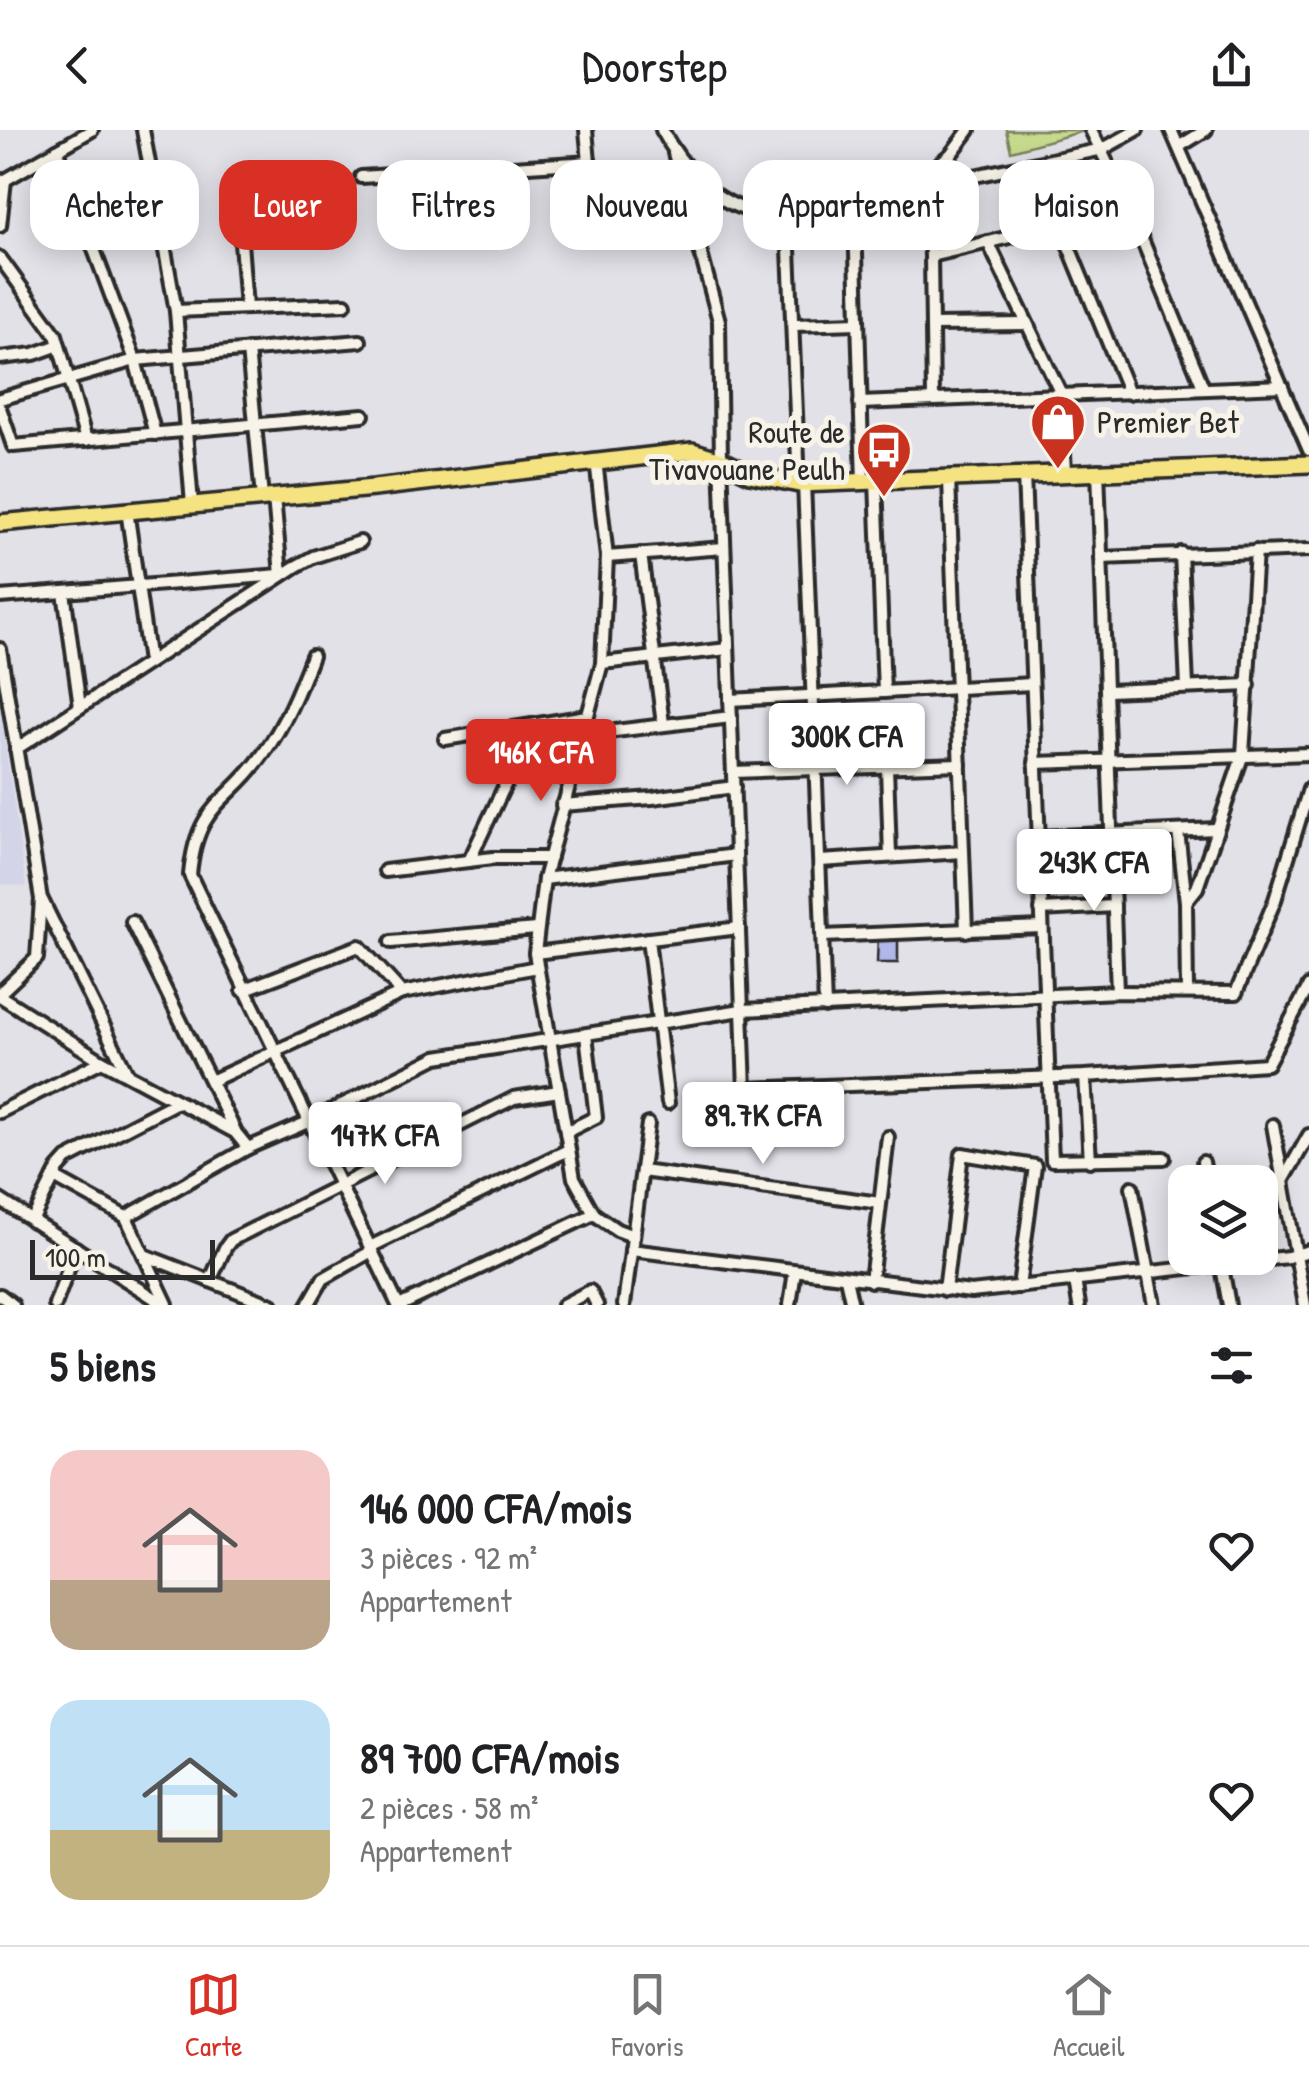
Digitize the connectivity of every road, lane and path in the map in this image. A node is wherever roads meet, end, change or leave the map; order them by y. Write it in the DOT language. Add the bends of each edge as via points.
graph roads {
  1 [pos="92,130"];
  2 [pos="143,130"];
  3 [pos="586,130"];
  4 [pos="662,130"];
  5 [pos="969,130"];
  6 [pos="1092,130"];
  7 [pos="1136,130"];
  8 [pos="1172,130"];
  9 [pos="1206,130"];
  10 [pos="1180,146"];
  11 [pos="1103,148"];
  12 [pos="56,150"];
  13 [pos="674,153"];
  14 [pos="590,160"];
  15 [pos="946,160"];
  16 [pos="1108,160"];
  17 [pos="550,165"];
  18 [pos="979,171"];
  19 [pos="361,177"];
  20 [pos="3,182"];
  21 [pos="743,209"];
  22 [pos="0,226"];
  23 [pos="999,239"];
  24 [pos="988,242"];
  25 [pos="242,250"];
  26 [pos="790,250"];
  27 [pos="856,250"];
  28 [pos="932,250"];
  29 [pos="1070,250"];
  30 [pos="1146,250"];
  31 [pos="932,256"];
  32 [pos="1,262"];
  33 [pos="345,304"];
  34 [pos="246,308"];
  35 [pos="176,311"];
  36 [pos="858,323"];
  37 [pos="1027,324"];
  38 [pos="794,325"];
  39 [pos="932,325"];
  40 [pos="360,341"];
  41 [pos="59,346"];
  42 [pos="248,350"];
  43 [pos="179,356"];
  44 [pos="0,358"];
  45 [pos="135,360"];
  46 [pos="68,378"];
  47 [pos="1282,386"];
  48 [pos="1203,387"];
  49 [pos="1128,393"];
  50 [pos="1061,394"];
  51 [pos="0,399"];
  52 [pos="933,399"];
  53 [pos="860,403"];
  54 [pos="0,408"];
  55 [pos="362,415"];
  56 [pos="255,425"];
  57 [pos="186,431"];
  58 [pos="155,434"];
  59 [pos="86,440"];
  60 [pos="1309,450"];
  61 [pos="596,460"];
  62 [pos="721,460"];
  63 [pos="1309,464"];
  64 [pos="1098,470"];
  65 [pos="1064,473"];
  66 [pos="1024,475"];
  67 [pos="949,479"];
  68 [pos="870,482"];
  69 [pos="802,484"];
  70 [pos="268,497"];
  71 [pos="192,504"];
  72 [pos="128,510"];
  73 [pos="0,523"];
  74 [pos="360,542"];
  75 [pos="724,548"];
  76 [pos="1309,550"];
  77 [pos="1256,551"];
  78 [pos="1181,553"];
  79 [pos="641,554"];
  80 [pos="607,557"];
  81 [pos="1101,558"];
  82 [pos="282,575"];
  83 [pos="138,586"];
  84 [pos="64,592"];
  85 [pos="0,597"];
  86 [pos="0,649"];
  87 [pos="728,649"];
  88 [pos="312,656"];
  89 [pos="654,657"];
  90 [pos="149,662"];
  91 [pos="602,663"];
  92 [pos="1032,684"];
  93 [pos="1249,684"];
  94 [pos="1186,687"];
  95 [pos="957,688"];
  96 [pos="1108,691"];
  97 [pos="884,692"];
  98 [pos="812,696"];
  99 [pos="730,700"];
  100 [pos="80,707"];
  101 [pos="587,716"];
  102 [pos="731,717"];
  103 [pos="663,724"];
  104 [pos="533,726"];
  105 [pos="582,735"];
  106 [pos="445,739"];
  107 [pos="16,749"];
  108 [pos="1243,754"];
  109 [pos="1309,754"];
  110 [pos="1108,760"];
  111 [pos="960,764"];
  112 [pos="1035,764"];
  113 [pos="887,766"];
  114 [pos="815,769"];
  115 [pos="733,772"];
  116 [pos="734,787"];
  117 [pos="1309,789"];
  118 [pos="562,806"];
  119 [pos="1216,830"];
  120 [pos="1178,831"];
  121 [pos="1304,831"];
  122 [pos="1111,834"];
  123 [pos="1038,836"];
  124 [pos="963,852"];
  125 [pos="736,856"];
  126 [pos="890,856"];
  127 [pos="550,858"];
  128 [pos="469,861"];
  129 [pos="820,861"];
  130 [pos="385,871"];
  131 [pos="544,880"];
  132 [pos="41,899"];
  133 [pos="1186,902"];
  134 [pos="1114,906"];
  135 [pos="1041,910"];
  136 [pos="132,922"];
  137 [pos="1042,927"];
  138 [pos="739,928"];
  139 [pos="536,929"];
  140 [pos="966,931"];
  141 [pos="823,936"];
  142 [pos="648,939"];
  143 [pos="391,942"];
  144 [pos="535,954"];
  145 [pos="538,967"];
  146 [pos="1309,986"];
  147 [pos="243,990"];
  148 [pos="402,992"];
  149 [pos="1117,992"];
  150 [pos="1186,992"];
  151 [pos="0,995"];
  152 [pos="1044,995"];
  153 [pos="825,1007"];
  154 [pos="742,1010"];
  155 [pos="657,1022"];
  156 [pos="586,1035"];
  157 [pos="549,1039"];
  158 [pos="274,1052"];
  159 [pos="102,1062"];
  160 [pos="128,1076"];
  161 [pos="1085,1076"];
  162 [pos="1048,1077"];
  163 [pos="210,1081"];
  164 [pos="559,1091"];
  165 [pos="177,1102"];
  166 [pos="668,1104"];
  167 [pos="0,1112"];
  168 [pos="308,1122"];
  169 [pos="648,1124"];
  170 [pos="1273,1125"];
  171 [pos="235,1132"];
  172 [pos="566,1132"];
  173 [pos="1309,1135"];
  174 [pos="888,1137"];
  175 [pos="248,1148"];
  176 [pos="568,1150"];
  177 [pos="1164,1158"];
  178 [pos="1090,1161"];
  179 [pos="1203,1162"];
  180 [pos="1204,1165"];
  181 [pos="642,1171"];
  182 [pos="54,1177"];
  183 [pos="1283,1181"];
  184 [pos="1132,1186"];
  185 [pos="340,1188"];
  186 [pos="1,1203"];
  187 [pos="880,1204"];
  188 [pos="594,1214"];
  189 [pos="126,1216"];
  190 [pos="32,1221"];
  191 [pos="633,1236"];
  192 [pos="76,1248"];
  193 [pos="371,1249"];
  194 [pos="631,1250"];
  195 [pos="1309,1251"];
  196 [pos="144,1255"];
  197 [pos="1296,1255"];
  198 [pos="1278,1256"];
  199 [pos="1168,1269"];
  200 [pos="795,1271"];
  201 [pos="1148,1272"];
  202 [pos="1224,1275"];
  203 [pos="846,1278"];
  204 [pos="1075,1280"];
  205 [pos="210,1281"];
  206 [pos="870,1281"];
  207 [pos="1019,1287"];
  208 [pos="1000,1289"];
  209 [pos="945,1290"];
  210 [pos="236,1291"];
  211 [pos="0,1296"];
  212 [pos="13,1305"];
  213 [pos="55,1305"];
  214 [pos="167,1305"];
  215 [pos="227,1305"];
  216 [pos="272,1305"];
  217 [pos="308,1305"];
  218 [pos="400,1305"];
  219 [pos="563,1305"];
  220 [pos="597,1305"];
  221 [pos="624,1305"];
  222 [pos="790,1305"];
  223 [pos="852,1305"];
  224 [pos="1003,1305"];
  225 [pos="1079,1305"];
  226 [pos="1154,1305"];
  227 [pos="1229,1305"];
  228 [pos="1305,1305"];
  1 -- 12 [label="street"];
  2 -- 35 [label="street"];
  3 -- 14 [label="street"];
  4 -- 13 [label="street"];
  5 -- 15 [label="street"];
  6 -- 11 [label="street"];
  7 -- 11 [label="street"];
  8 -- 10 [label="street"];
  9 -- 10 [label="street"];
  10 -- 47 [label="street"];
  11 -- 16 [label="street"];
  11 -- 18 [label="street"];
  12 -- 20 [label="street"];
  12 -- 45 [label="street"];
  13 -- 21 [label="street" via="728,206"];
  13 -- 62 [label="street" via="719,320"];
  17 -- 19 [label="street"];
  20 -- 22 [label="street"];
  23 -- 24 [label="street"];
  24 -- 31 [label="street"];
  24 -- 37 [label="street"];
  25 -- 34 [label="street"];
  26 -- 38 [label="street"];
  27 -- 36 [label="street"];
  28 -- 31 [label="street"];
  29 -- 49 [label="street"];
  30 -- 48 [label="street"];
  31 -- 39 [label="street"];
  32 -- 41 [label="street" via="48,320"];
  33 -- 34 [label="street"];
  34 -- 35 [label="street"];
  35 -- 43 [label="street"];
  36 -- 38 [label="street"];
  36 -- 53 [label="street"];
  37 -- 39 [label="street"];
  37 -- 50 [label="street"];
  38 -- 69 [label="street"];
  39 -- 52 [label="street"];
  40 -- 42 [label="street"];
  41 -- 44 [label="street"];
  41 -- 46 [label="street"];
  42 -- 43 [label="street"];
  42 -- 56 [label="street"];
  43 -- 45 [label="street"];
  43 -- 57 [label="street"];
  45 -- 46 [label="street"];
  45 -- 58 [label="street"];
  46 -- 51 [label="street"];
  46 -- 59 [label="street"];
  47 -- 48 [label="street"];
  47 -- 60 [label="street"];
  48 -- 49 [label="street"];
  49 -- 50 [label="street"];
  50 -- 52 [label="street"];
  50 -- 65 [label="street"];
  52 -- 53 [label="street"];
  53 -- 68 [label="street"];
  54 -- 59 [label="street" via="13,446"];
  55 -- 56 [label="street"];
  56 -- 57 [label="street"];
  56 -- 70 [label="street"];
  57 -- 58 [label="street"];
  57 -- 71 [label="street"];
  58 -- 59 [label="street"];
  61 -- 62 [label="main road" via="692,451"];
  61 -- 70 [label="main road"];
  61 -- 80 [label="street"];
  62 -- 69 [label="main road" via="750,474"];
  62 -- 75 [label="street"];
  63 -- 64 [label="main road"];
  64 -- 65 [label="main road"];
  64 -- 81 [label="street"];
  65 -- 66 [label="main road"];
  66 -- 67 [label="main road"];
  66 -- 92 [label="street"];
  67 -- 68 [label="main road"];
  67 -- 95 [label="street"];
  68 -- 69 [label="main road"];
  68 -- 97 [label="street"];
  69 -- 98 [label="street"];
  70 -- 71 [label="main road"];
  70 -- 82 [label="street"];
  71 -- 72 [label="main road"];
  72 -- 73 [label="main road"];
  72 -- 83 [label="street"];
  74 -- 82 [label="street"];
  75 -- 79 [label="street"];
  75 -- 87 [label="street"];
  76 -- 77 [label="street"];
  77 -- 78 [label="street"];
  77 -- 93 [label="street"];
  78 -- 81 [label="street"];
  78 -- 94 [label="street"];
  79 -- 80 [label="street"];
  79 -- 89 [label="street"];
  80 -- 91 [label="street"];
  81 -- 96 [label="street"];
  82 -- 83 [label="street"];
  82 -- 90 [label="street"];
  83 -- 84 [label="street"];
  83 -- 90 [label="street"];
  84 -- 85 [label="street"];
  84 -- 100 [label="street"];
  86 -- 107 [label="street"];
  87 -- 89 [label="street"];
  87 -- 99 [label="street"];
  88 -- 147 [label="street" via="266,750 202,820 190,864"];
  89 -- 91 [label="street"];
  89 -- 103 [label="street"];
  90 -- 100 [label="street"];
  91 -- 101 [label="street"];
  92 -- 95 [label="street"];
  92 -- 112 [label="street"];
  93 -- 94 [label="street"];
  93 -- 108 [label="street"];
  94 -- 96 [label="street"];
  95 -- 97 [label="street"];
  95 -- 111 [label="street"];
  96 -- 110 [label="street"];
  97 -- 98 [label="street"];
  98 -- 99 [label="street"];
  98 -- 114 [label="street"];
  99 -- 102 [label="street"];
  100 -- 107 [label="street"];
  101 -- 104 [label="street"];
  101 -- 105 [label="street"];
  102 -- 103 [label="street"];
  102 -- 115 [label="street"];
  103 -- 105 [label="street"];
  104 -- 106 [label="street"];
  104 -- 128 [label="street"];
  105 -- 118 [label="street"];
  107 -- 132 [label="street"];
  108 -- 109 [label="street"];
  108 -- 110 [label="street"];
  108 -- 119 [label="street"];
  110 -- 112 [label="street"];
  110 -- 122 [label="street"];
  111 -- 113 [label="street"];
  111 -- 124 [label="street"];
  112 -- 123 [label="street"];
  113 -- 114 [label="street"];
  113 -- 126 [label="street"];
  114 -- 115 [label="street"];
  114 -- 129 [label="street"];
  115 -- 116 [label="street"];
  116 -- 118 [label="street"];
  116 -- 125 [label="street"];
  117 -- 121 [label="street"];
  118 -- 127 [label="street"];
  119 -- 120 [label="street"];
  119 -- 133 [label="street"];
  120 -- 122 [label="street"];
  120 -- 133 [label="street"];
  121 -- 150 [label="street" via="1236,993"];
  122 -- 123 [label="street"];
  122 -- 134 [label="street"];
  123 -- 135 [label="street"];
  124 -- 126 [label="street"];
  124 -- 140 [label="street"];
  125 -- 131 [label="street"];
  125 -- 138 [label="street"];
  126 -- 129 [label="street"];
  127 -- 128 [label="street"];
  127 -- 131 [label="street"];
  128 -- 130 [label="street"];
  129 -- 141 [label="street"];
  131 -- 139 [label="street"];
  132 -- 151 [label="street" via="36,958"];
  132 -- 160 [label="street"];
  133 -- 150 [label="street"];
  134 -- 135 [label="street"];
  134 -- 149 [label="street"];
  135 -- 137 [label="street"];
  136 -- 163 [label="street"];
  137 -- 140 [label="street"];
  137 -- 152 [label="street"];
  138 -- 142 [label="street"];
  138 -- 154 [label="street"];
  139 -- 143 [label="street"];
  139 -- 144 [label="street"];
  140 -- 141 [label="street"];
  141 -- 153 [label="street"];
  142 -- 144 [label="street"];
  142 -- 155 [label="street"];
  144 -- 145 [label="street"];
  145 -- 148 [label="street"];
  145 -- 157 [label="street"];
  146 -- 161 [label="street" via="1266,1064"];
  147 -- 148 [label="street" via="359,946"];
  147 -- 158 [label="street"];
  148 -- 158 [label="street"];
  149 -- 150 [label="street"];
  149 -- 152 [label="street"];
  151 -- 159 [label="street"];
  152 -- 153 [label="street"];
  152 -- 162 [label="street"];
  153 -- 154 [label="street"];
  154 -- 155 [label="street"];
  154 -- 162 [label="street" via="745,1090"];
  155 -- 156 [label="street"];
  155 -- 166 [label="street"];
  156 -- 157 [label="street"];
  156 -- 172 [label="street" via="596,1116"];
  157 -- 164 [label="street"];
  157 -- 168 [label="street" via="437,1056"];
  158 -- 163 [label="street"];
  158 -- 168 [label="street"];
  159 -- 160 [label="street"];
  159 -- 167 [label="street"];
  160 -- 165 [label="street"];
  161 -- 162 [label="street"];
  161 -- 178 [label="street"];
  162 -- 178 [label="street" via="1052,1160"];
  163 -- 171 [label="street"];
  164 -- 172 [label="street"];
  164 -- 185 [label="street" via="514,1098"];
  165 -- 171 [label="street"];
  165 -- 182 [label="street" via="81,1150"];
  168 -- 175 [label="street"];
  168 -- 185 [label="street"];
  169 -- 181 [label="street"];
  170 -- 183 [label="street"];
  171 -- 175 [label="street"];
  172 -- 176 [label="street"];
  173 -- 183 [label="street"];
  174 -- 187 [label="street"];
  175 -- 189 [label="street"];
  176 -- 188 [label="street"];
  176 -- 193 [label="street"];
  177 -- 178 [label="street"];
  179 -- 180 [label="street"];
  181 -- 187 [label="street"];
  181 -- 191 [label="street"];
  182 -- 189 [label="street"];
  182 -- 190 [label="street"];
  183 -- 197 [label="street"];
  184 -- 201 [label="street"];
  185 -- 193 [label="street"];
  185 -- 205 [label="street" via="232,1240"];
  186 -- 190 [label="street"];
  187 -- 206 [label="street"];
  188 -- 191 [label="street"];
  188 -- 218 [label="street"];
  189 -- 196 [label="street"];
  190 -- 192 [label="street"];
  191 -- 194 [label="street"];
  192 -- 213 [label="street"];
  192 -- 214 [label="street"];
  193 -- 217 [label="street" via="323,1279"];
  193 -- 218 [label="street"];
  194 -- 200 [label="street"];
  194 -- 221 [label="street"];
  195 -- 197 [label="street"];
  196 -- 205 [label="street"];
  196 -- 214 [label="street"];
  197 -- 198 [label="street"];
  197 -- 228 [label="street"];
  199 -- 201 [label="street"];
  200 -- 203 [label="street"];
  200 -- 222 [label="street"];
  201 -- 204 [label="street"];
  201 -- 226 [label="street"];
  202 -- 227 [label="street"];
  203 -- 206 [label="street"];
  203 -- 223 [label="street"];
  204 -- 207 [label="street"];
  204 -- 225 [label="street"];
  205 -- 210 [label="street"];
  206 -- 209 [label="street"];
  207 -- 208 [label="street"];
  207 -- 209 [label="street" via="1035,1166 962,1154"];
  208 -- 209 [label="street"];
  208 -- 224 [label="street"];
  210 -- 215 [label="street"];
  210 -- 216 [label="street"];
  211 -- 212 [label="street"];
  219 -- 220 [label="street" via="590,1291"];
}
